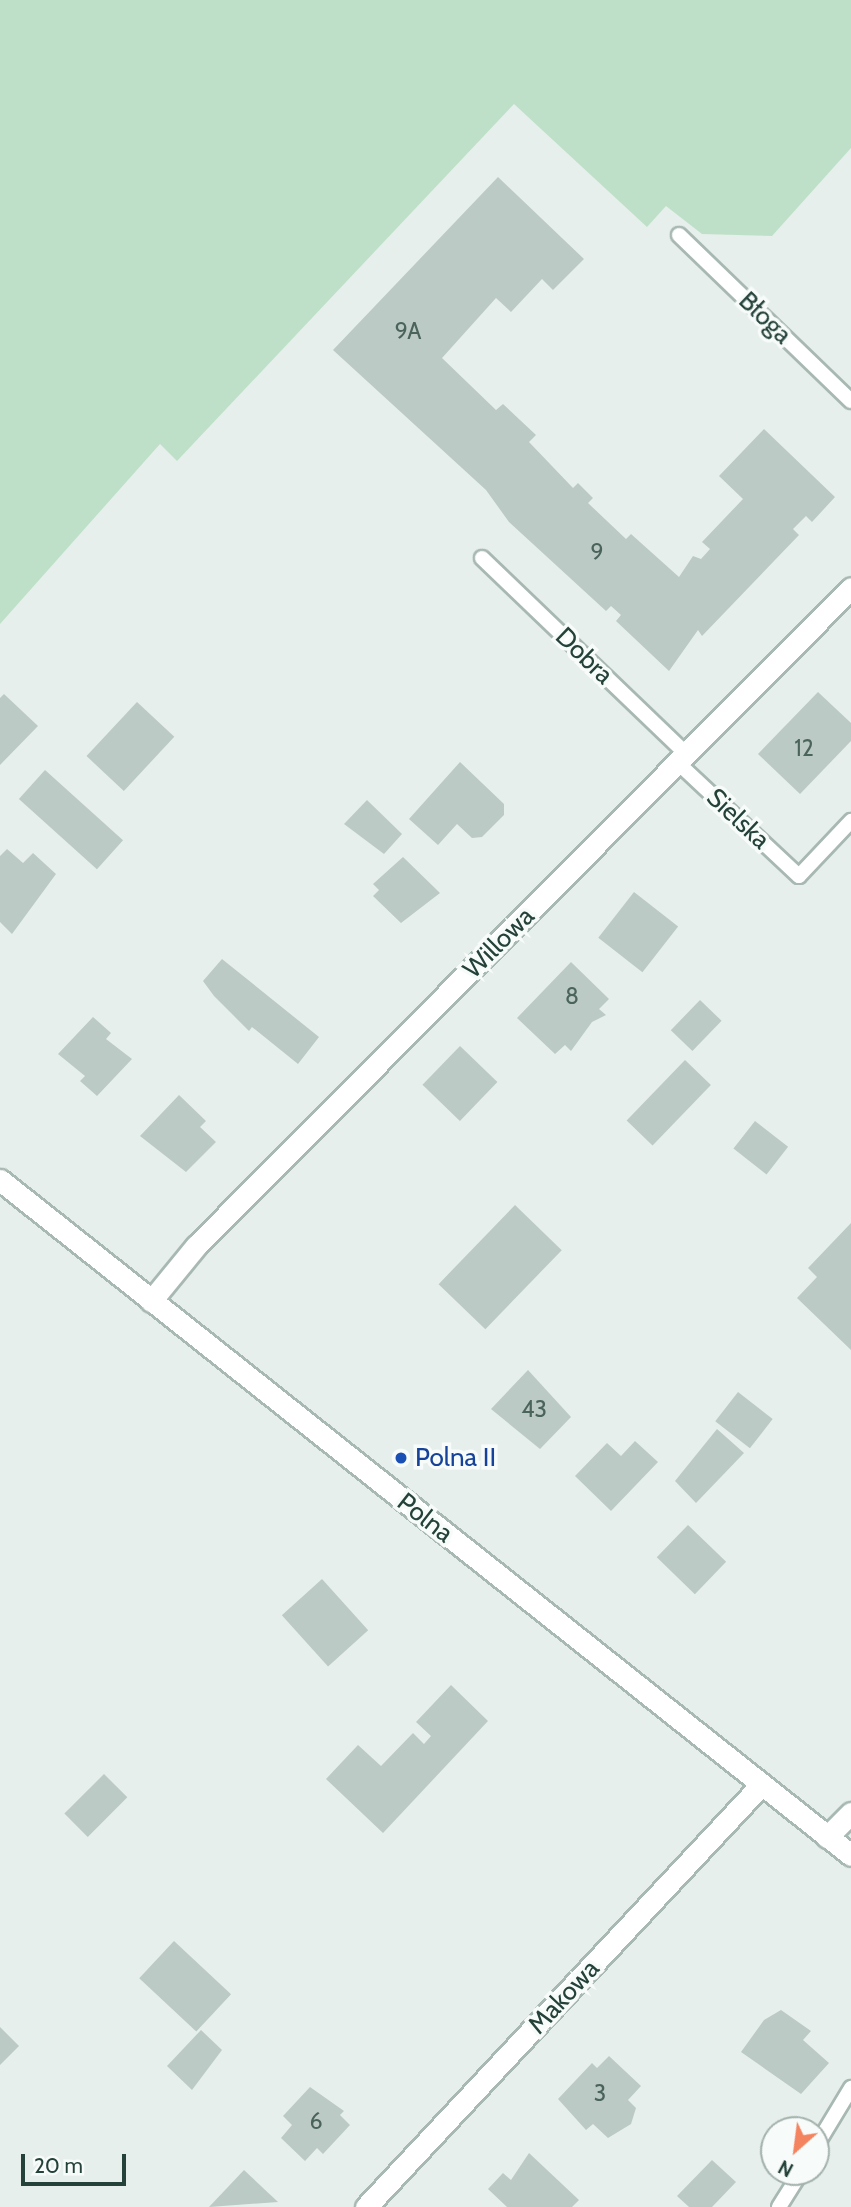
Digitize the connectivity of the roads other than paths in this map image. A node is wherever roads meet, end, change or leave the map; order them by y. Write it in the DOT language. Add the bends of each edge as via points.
graph roads {
  1 [pos="679,236"];
  2 [pos="851,401"];
  3 [pos="482,558"];
  4 [pos="851,588"];
  5 [pos="681,758"];
  6 [pos="851,821"];
  7 [pos="0,1180"];
  8 [pos="151,1301"];
  9 [pos="761,1785"];
  10 [pos="851,1812"];
  11 [pos="827,1838"];
  12 [pos="851,1856"];
  13 [pos="851,2088"];
  14 [pos="830,2123"];
  15 [pos="792,2186"];
  16 [pos="366,2207"];
  17 [pos="779,2207"];
  1 -- 2 [label="lane, Błoga"];
  3 -- 5 [label="lane, Dobra"];
  4 -- 5 [label="street, Willowa"];
  5 -- 6 [label="lane, Sielska" via="799,876"];
  5 -- 8 [label="street, Willowa" via="196,1246"];
  7 -- 8 [label="street, Polna"];
  8 -- 9 [label="street, Polna"];
  9 -- 11 [label="street, Polna"];
  9 -- 16 [label="street, Makowa"];
  10 -- 11 [label="street"];
  11 -- 12 [label="street, Polna"];
  13 -- 14 [label="lane"];
  15 -- 17 [label="lane"];
}
